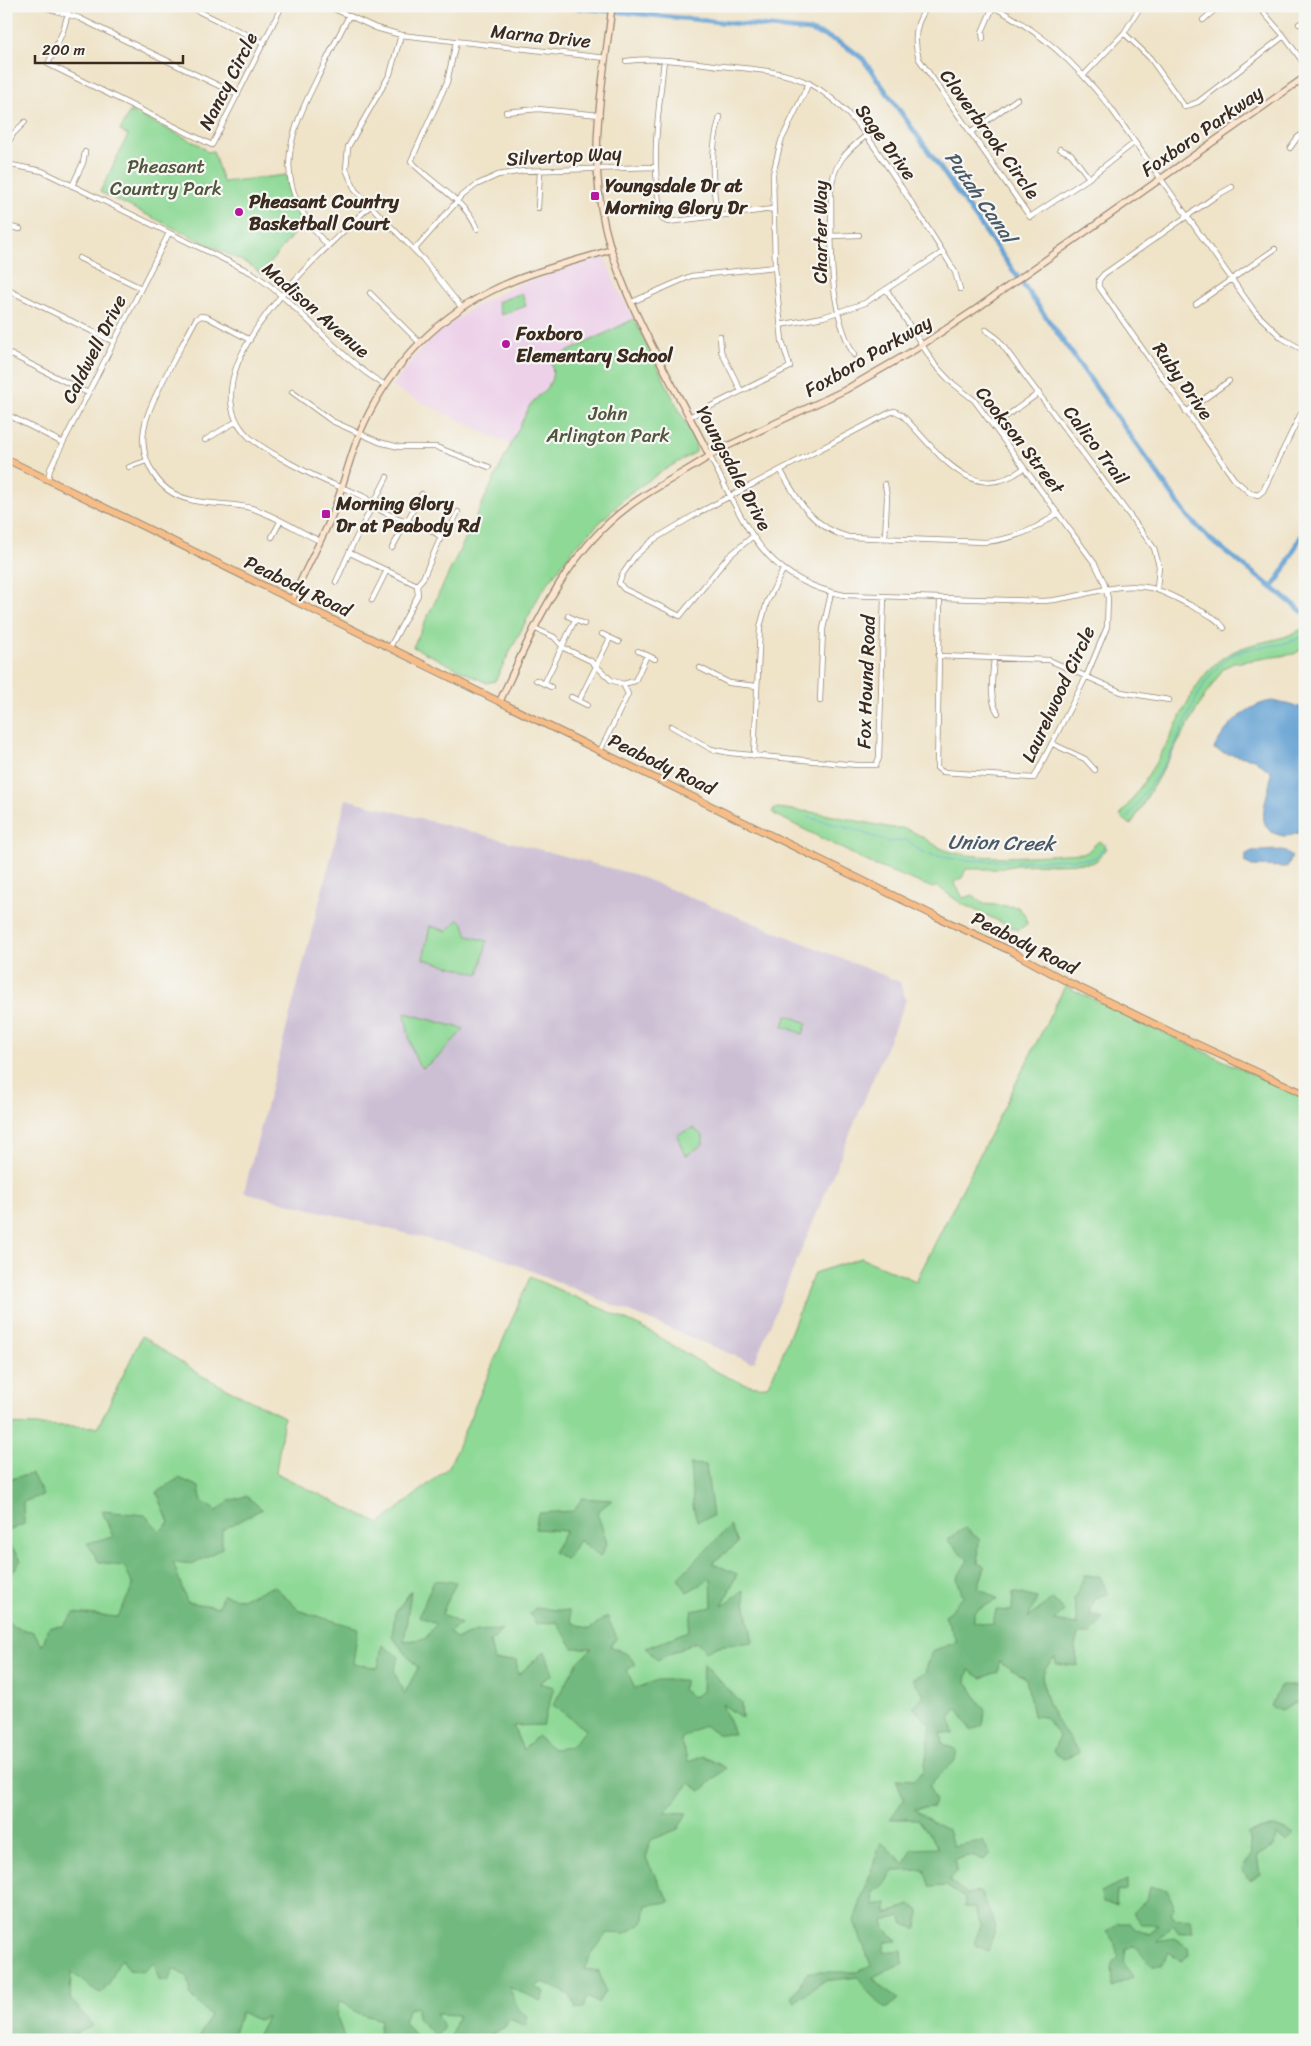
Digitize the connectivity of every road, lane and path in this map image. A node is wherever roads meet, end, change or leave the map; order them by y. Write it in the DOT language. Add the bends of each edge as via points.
graph roads {
  1 [pos="11,6"];
  2 [pos="40,6"];
  3 [pos="70,6"];
  4 [pos="282,6"];
  5 [pos="328,6"];
  6 [pos="612,6"];
  7 [pos="928,6"];
  8 [pos="1140,6"];
  9 [pos="1219,6"];
  10 [pos="1258,6"];
  11 [pos="993,7"];
  12 [pos="196,10"];
  13 [pos="68,14"];
  14 [pos="349,16"];
  15 [pos="6,17"];
  16 [pos="1204,20"];
  17 [pos="1305,21"];
  18 [pos="1299,24"];
  19 [pos="1124,33"];
  20 [pos="400,35"];
  21 [pos="1284,36"];
  22 [pos="982,39"];
  23 [pos="456,42"];
  24 [pos="264,43"];
  25 [pos="606,58"];
  26 [pos="664,60"];
  27 [pos="626,61"];
  28 [pos="1305,65"];
  29 [pos="1084,75"];
  30 [pos="1305,77"];
  31 [pos="809,83"];
  32 [pos="238,95"];
  33 [pos="1017,100"];
  34 [pos="506,112"];
  35 [pos="600,115"];
  36 [pos="720,117"];
  37 [pos="25,122"];
  38 [pos="1305,132"];
  39 [pos="970,133"];
  40 [pos="867,135"];
  41 [pos="1134,144"];
  42 [pos="6,147"];
  43 [pos="1290,148"];
  44 [pos="1060,149"];
  45 [pos="85,152"];
  46 [pos="6,164"];
  47 [pos="654,167"];
  48 [pos="597,170"];
  49 [pos="540,171"];
  50 [pos="1089,178"];
  51 [pos="1161,179"];
  52 [pos="72,186"];
  53 [pos="1232,188"];
  54 [pos="456,203"];
  55 [pos="370,206"];
  56 [pos="538,208"];
  57 [pos="773,209"];
  58 [pos="717,215"];
  59 [pos="1187,216"];
  60 [pos="6,226"];
  61 [pos="477,228"];
  62 [pos="20,229"];
  63 [pos="169,233"];
  64 [pos="859,235"];
  65 [pos="832,236"];
  66 [pos="327,245"];
  67 [pos="1275,249"];
  68 [pos="414,250"];
  69 [pos="610,250"];
  70 [pos="943,252"];
  71 [pos="79,258"];
  72 [pos="775,266"];
  73 [pos="1232,279"];
  74 [pos="141,288"];
  75 [pos="6,289"];
  76 [pos="886,289"];
  77 [pos="960,289"];
  78 [pos="370,293"];
  79 [pos="282,296"];
  80 [pos="632,302"];
  81 [pos="1196,304"];
  82 [pos="462,308"];
  83 [pos="838,312"];
  84 [pos="780,325"];
  85 [pos="986,330"];
  86 [pos="720,336"];
  87 [pos="250,340"];
  88 [pos="114,342"];
  89 [pos="420,343"];
  90 [pos="922,345"];
  91 [pos="1305,351"];
  92 [pos="6,352"];
  93 [pos="854,355"];
  94 [pos="1230,381"];
  95 [pos="385,386"];
  96 [pos="741,391"];
  97 [pos="88,392"];
  98 [pos="292,392"];
  99 [pos="1038,393"];
  100 [pos="1305,405"];
  101 [pos="1186,412"];
  102 [pos="6,414"];
  103 [pos="690,417"];
  104 [pos="237,421"];
  105 [pos="994,425"];
  106 [pos="360,434"];
  107 [pos="205,440"];
  108 [pos="63,442"];
  109 [pos="710,457"];
  110 [pos="6,459"];
  111 [pos="146,461"];
  112 [pos="129,467"];
  113 [pos="489,467"];
  114 [pos="1024,468"];
  115 [pos="781,471"];
  116 [pos="387,477"];
  117 [pos="48,480"];
  118 [pos="885,484"];
  119 [pos="341,487"];
  120 [pos="422,494"];
  121 [pos="731,497"];
  122 [pos="372,505"];
  123 [pos="458,512"];
  124 [pos="1057,514"];
  125 [pos="408,521"];
  126 [pos="280,522"];
  127 [pos="272,537"];
  128 [pos="441,537"];
  129 [pos="752,537"];
  130 [pos="885,539"];
  131 [pos="320,541"];
  132 [pos="392,548"];
  133 [pos="350,553"];
  134 [pos="387,570"];
  135 [pos="783,570"];
  136 [pos="336,582"];
  137 [pos="417,585"];
  138 [pos="1157,590"];
  139 [pos="1106,591"];
  140 [pos="831,593"];
  141 [pos="884,597"];
  142 [pos="940,598"];
  143 [pos="292,600"];
  144 [pos="372,600"];
  145 [pos="568,616"];
  146 [pos="575,620"];
  147 [pos="584,624"];
  148 [pos="534,628"];
  149 [pos="1224,628"];
  150 [pos="602,634"];
  151 [pos="610,638"];
  152 [pos="619,642"];
  153 [pos="562,646"];
  154 [pos="390,647"];
  155 [pos="638,651"];
  156 [pos="647,655"];
  157 [pos="938,656"];
  158 [pos="994,657"];
  159 [pos="655,659"];
  160 [pos="596,666"];
  161 [pos="700,668"];
  162 [pos="1086,677"];
  163 [pos="536,680"];
  164 [pos="544,684"];
  165 [pos="623,684"];
  166 [pos="756,686"];
  167 [pos="551,687"];
  168 [pos="571,697"];
  169 [pos="1169,700"];
  170 [pos="500,701"];
  171 [pos="579,701"];
  172 [pos="820,701"];
  173 [pos="586,704"];
  174 [pos="998,713"];
  175 [pos="671,726"];
  176 [pos="1053,744"];
  177 [pos="600,751"];
  178 [pos="754,756"];
  179 [pos="1095,770"];
  180 [pos="1305,1094"];
  1 -- 15 [label="street"];
  2 -- 13 [label="street"];
  3 -- 13 [label="street"];
  4 -- 24 [label="street, Nancy Circle"];
  5 -- 14 [label="street, Marna Drive"];
  6 -- 25 [label="main road, Youngsdale Drive"];
  7 -- 39 [label="street, Cloverbrook Circle" via="916,30 919,59"];
  8 -- 19 [label="street"];
  9 -- 16 [label="street"];
  10 -- 21 [label="street"];
  11 -- 22 [label="street"];
  11 -- 29 [label="street" via="1039,33"];
  12 -- 24 [label="street"];
  13 -- 32 [label="street"];
  13 -- 32 [label="street, Nancy Circle" via="48,64 192,136 212,145"];
  14 -- 20 [label="street, Marna Drive"];
  14 -- 66 [label="street" via="300,111 290,141 289,173 295,196 306,220"];
  17 -- 18 [label="street"];
  19 -- 21 [label="street" via="1150,58 1186,106 1198,102"];
  19 -- 29 [label="street"];
  20 -- 23 [label="street, Marna Drive"];
  20 -- 55 [label="street" via="390,74 348,146 346,168 351,183"];
  21 -- 28 [label="street"];
  23 -- 25 [label="street, Marna Drive"];
  23 -- 54 [label="street" via="442,95 410,161"];
  24 -- 32 [label="street, Nancy Circle"];
  25 -- 35 [label="main road, Youngsdale Drive"];
  26 -- 27 [label="street, Sage Drive"];
  26 -- 31 [label="street, Sage Drive" via="775,72"];
  26 -- 47 [label="street"];
  29 -- 41 [label="street" via="1110,106"];
  30 -- 51 [label="main road, Foxboro Parkway"];
  31 -- 40 [label="street, Sage Drive" via="836,101"];
  31 -- 57 [label="street" via="776,158"];
  33 -- 39 [label="street"];
  34 -- 35 [label="street" via="538,109"];
  35 -- 48 [label="main road, Youngsdale Drive"];
  36 -- 58 [label="street" via="713,146 712,176"];
  37 -- 42 [label="street"];
  38 -- 43 [label="street"];
  39 -- 50 [label="street, Cloverbrook Circle" via="1030,217"];
  40 -- 65 [label="street, Charter Way" via="844,154 834,173"];
  40 -- 70 [label="street, Sage Drive"];
  41 -- 50 [label="street, Cloverbrook Circle"];
  41 -- 51 [label="street"];
  44 -- 50 [label="street" via="1071,154"];
  45 -- 52 [label="street"];
  46 -- 52 [label="street, Madison Avenue" via="42,171"];
  47 -- 48 [label="street, Silvertop Way"];
  47 -- 58 [label="street" via="664,222"];
  48 -- 49 [label="street, Silvertop Way"];
  48 -- 69 [label="main road, Youngsdale Drive" via="600,207"];
  49 -- 54 [label="street, Silvertop Way" via="492,177 476,185"];
  49 -- 56 [label="street"];
  51 -- 59 [label="street"];
  51 -- 90 [label="main road, Foxboro Parkway"];
  52 -- 63 [label="street, Madison Avenue"];
  53 -- 59 [label="street"];
  54 -- 61 [label="street"];
  54 -- 68 [label="street, Silvertop Way"];
  55 -- 66 [label="street"];
  55 -- 68 [label="street"];
  57 -- 58 [label="street"];
  57 -- 72 [label="street"];
  59 -- 73 [label="street"];
  59 -- 101 [label="street, Ruby Drive" via="1098,282"];
  60 -- 62 [label="street"];
  63 -- 74 [label="street, Caldwell Drive"];
  63 -- 79 [label="street, Madison Avenue" via="252,273"];
  64 -- 65 [label="street"];
  65 -- 83 [label="street, Charter Way" via="833,287"];
  66 -- 79 [label="street"];
  67 -- 73 [label="street"];
  68 -- 82 [label="street"];
  69 -- 80 [label="main road, Youngsdale Drive"];
  69 -- 82 [label="main road" via="520,278"];
  70 -- 76 [label="street"];
  70 -- 77 [label="street, Sage Drive" via="955,272"];
  71 -- 74 [label="street"];
  72 -- 80 [label="street" via="691,276"];
  72 -- 84 [label="street"];
  73 -- 81 [label="street"];
  73 -- 91 [label="street" via="1270,327"];
  74 -- 88 [label="street, Caldwell Drive"];
  75 -- 88 [label="street"];
  76 -- 83 [label="street" via="865,303"];
  76 -- 90 [label="street, Cookson Street"];
  78 -- 89 [label="street"];
  79 -- 87 [label="street"];
  79 -- 95 [label="street, Madison Avenue" via="351,362"];
  80 -- 103 [label="main road, Youngsdale Drive"];
  82 -- 89 [label="main road"];
  83 -- 84 [label="street"];
  83 -- 93 [label="street, Charter Way"];
  84 -- 96 [label="street" via="790,367"];
  85 -- 99 [label="street, Calico Trail" via="997,338"];
  86 -- 96 [label="street" via="721,351"];
  87 -- 104 [label="street" via="235,369 230,390"];
  87 -- 111 [label="street" via="207,317 196,319 147,417 143,437"];
  88 -- 97 [label="street, Caldwell Drive"];
  89 -- 95 [label="main road"];
  90 -- 105 [label="street, Cookson Street" via="943,375 974,400"];
  90 -- 109 [label="main road, Foxboro Parkway" via="845,390"];
  92 -- 97 [label="street"];
  94 -- 101 [label="street"];
  95 -- 106 [label="main road"];
  96 -- 103 [label="street"];
  97 -- 108 [label="street, Caldwell Drive"];
  98 -- 106 [label="street" via="332,421"];
  99 -- 105 [label="street"];
  99 -- 138 [label="street, Calico Trail" via="1154,548 1159,566"];
  100 -- 101 [label="street, Ruby Drive" via="1263,491 1256,495 1247,492 1234,479"];
  102 -- 108 [label="street"];
  103 -- 109 [label="main road, Youngsdale Drive"];
  104 -- 107 [label="street"];
  104 -- 119 [label="street" via="251,438 264,447 314,476"];
  105 -- 114 [label="street, Cookson Street"];
  106 -- 113 [label="street" via="390,445 436,447"];
  106 -- 119 [label="main road"];
  108 -- 117 [label="street, Caldwell Drive"];
  109 -- 121 [label="street, Youngsdale Drive"];
  109 -- 148 [label="main road, Foxboro Parkway" via="651,491 609,523 562,577"];
  110 -- 117 [label="main road, Peabody Road"];
  111 -- 112 [label="street"];
  111 -- 126 [label="street" via="158,481 179,496 192,501 246,507"];
  114 -- 115 [label="street" via="999,482 973,480 959,472 896,411"];
  114 -- 124 [label="street, Cookson Street"];
  115 -- 121 [label="street"];
  115 -- 130 [label="street" via="799,504 821,525 848,537"];
  116 -- 122 [label="street"];
  117 -- 143 [label="main road, Peabody Road"];
  118 -- 130 [label="street"];
  119 -- 122 [label="street" via="368,499"];
  119 -- 131 [label="main road"];
  120 -- 125 [label="street"];
  121 -- 129 [label="street, Youngsdale Drive"];
  121 -- 129 [label="street" via="642,548 626,568 619,585 680,616 728,557"];
  122 -- 125 [label="street" via="399,520"];
  122 -- 133 [label="street"];
  123 -- 128 [label="street" via="447,534"];
  124 -- 130 [label="street" via="1025,533 1003,540"];
  124 -- 139 [label="street, Cookson Street" via="1095,564"];
  125 -- 128 [label="street"];
  125 -- 132 [label="street"];
  126 -- 127 [label="street"];
  126 -- 131 [label="street"];
  128 -- 137 [label="street"];
  129 -- 135 [label="street, Youngsdale Drive"];
  131 -- 143 [label="main road"];
  133 -- 134 [label="street"];
  133 -- 136 [label="street"];
  134 -- 137 [label="street"];
  134 -- 144 [label="street"];
  135 -- 140 [label="street, Youngsdale Drive"];
  135 -- 166 [label="street" via="767,602 760,627"];
  137 -- 154 [label="street" via="418,595"];
  138 -- 139 [label="street, Youngsdale Drive" via="1139,586"];
  138 -- 149 [label="street, Youngsdale Drive" via="1214,618"];
  139 -- 142 [label="street, Youngsdale Drive" via="1056,601"];
  139 -- 162 [label="street, Laurelwood Circle" via="1107,627"];
  140 -- 141 [label="street, Youngsdale Drive"];
  140 -- 172 [label="street" via="823,629"];
  141 -- 142 [label="street, Youngsdale Drive"];
  141 -- 178 [label="street, Fox Hound Road" via="878,763 869,766"];
  142 -- 157 [label="street, Laurelwood Circle"];
  143 -- 154 [label="main road, Peabody Road"];
  145 -- 146 [label="street"];
  146 -- 147 [label="street"];
  146 -- 153 [label="street"];
  148 -- 153 [label="street" via="554,636"];
  148 -- 170 [label="main road, Foxboro Parkway"];
  150 -- 151 [label="street"];
  151 -- 152 [label="street"];
  151 -- 160 [label="street"];
  153 -- 160 [label="street"];
  153 -- 164 [label="street"];
  154 -- 170 [label="main road, Peabody Road"];
  155 -- 156 [label="street"];
  156 -- 159 [label="street"];
  156 -- 165 [label="street" via="634,681"];
  157 -- 158 [label="street"];
  157 -- 176 [label="street, Laurelwood Circle" via="936,763 939,771 1031,780"];
  158 -- 162 [label="street" via="1049,660"];
  158 -- 174 [label="street" via="993,694"];
  160 -- 165 [label="street" via="611,680"];
  160 -- 171 [label="street"];
  161 -- 166 [label="street" via="729,683"];
  162 -- 169 [label="street" via="1121,692"];
  162 -- 176 [label="street, Laurelwood Circle"];
  163 -- 164 [label="street"];
  164 -- 167 [label="street"];
  165 -- 177 [label="street" via="628,694"];
  166 -- 178 [label="street"];
  168 -- 171 [label="street"];
  170 -- 177 [label="main road, Peabody Road"];
  171 -- 173 [label="street"];
  175 -- 178 [label="street" via="711,749"];
  176 -- 179 [label="street" via="1085,759"];
  177 -- 180 [label="main road, Peabody Road" via="1009,950 1066,981"];
}
